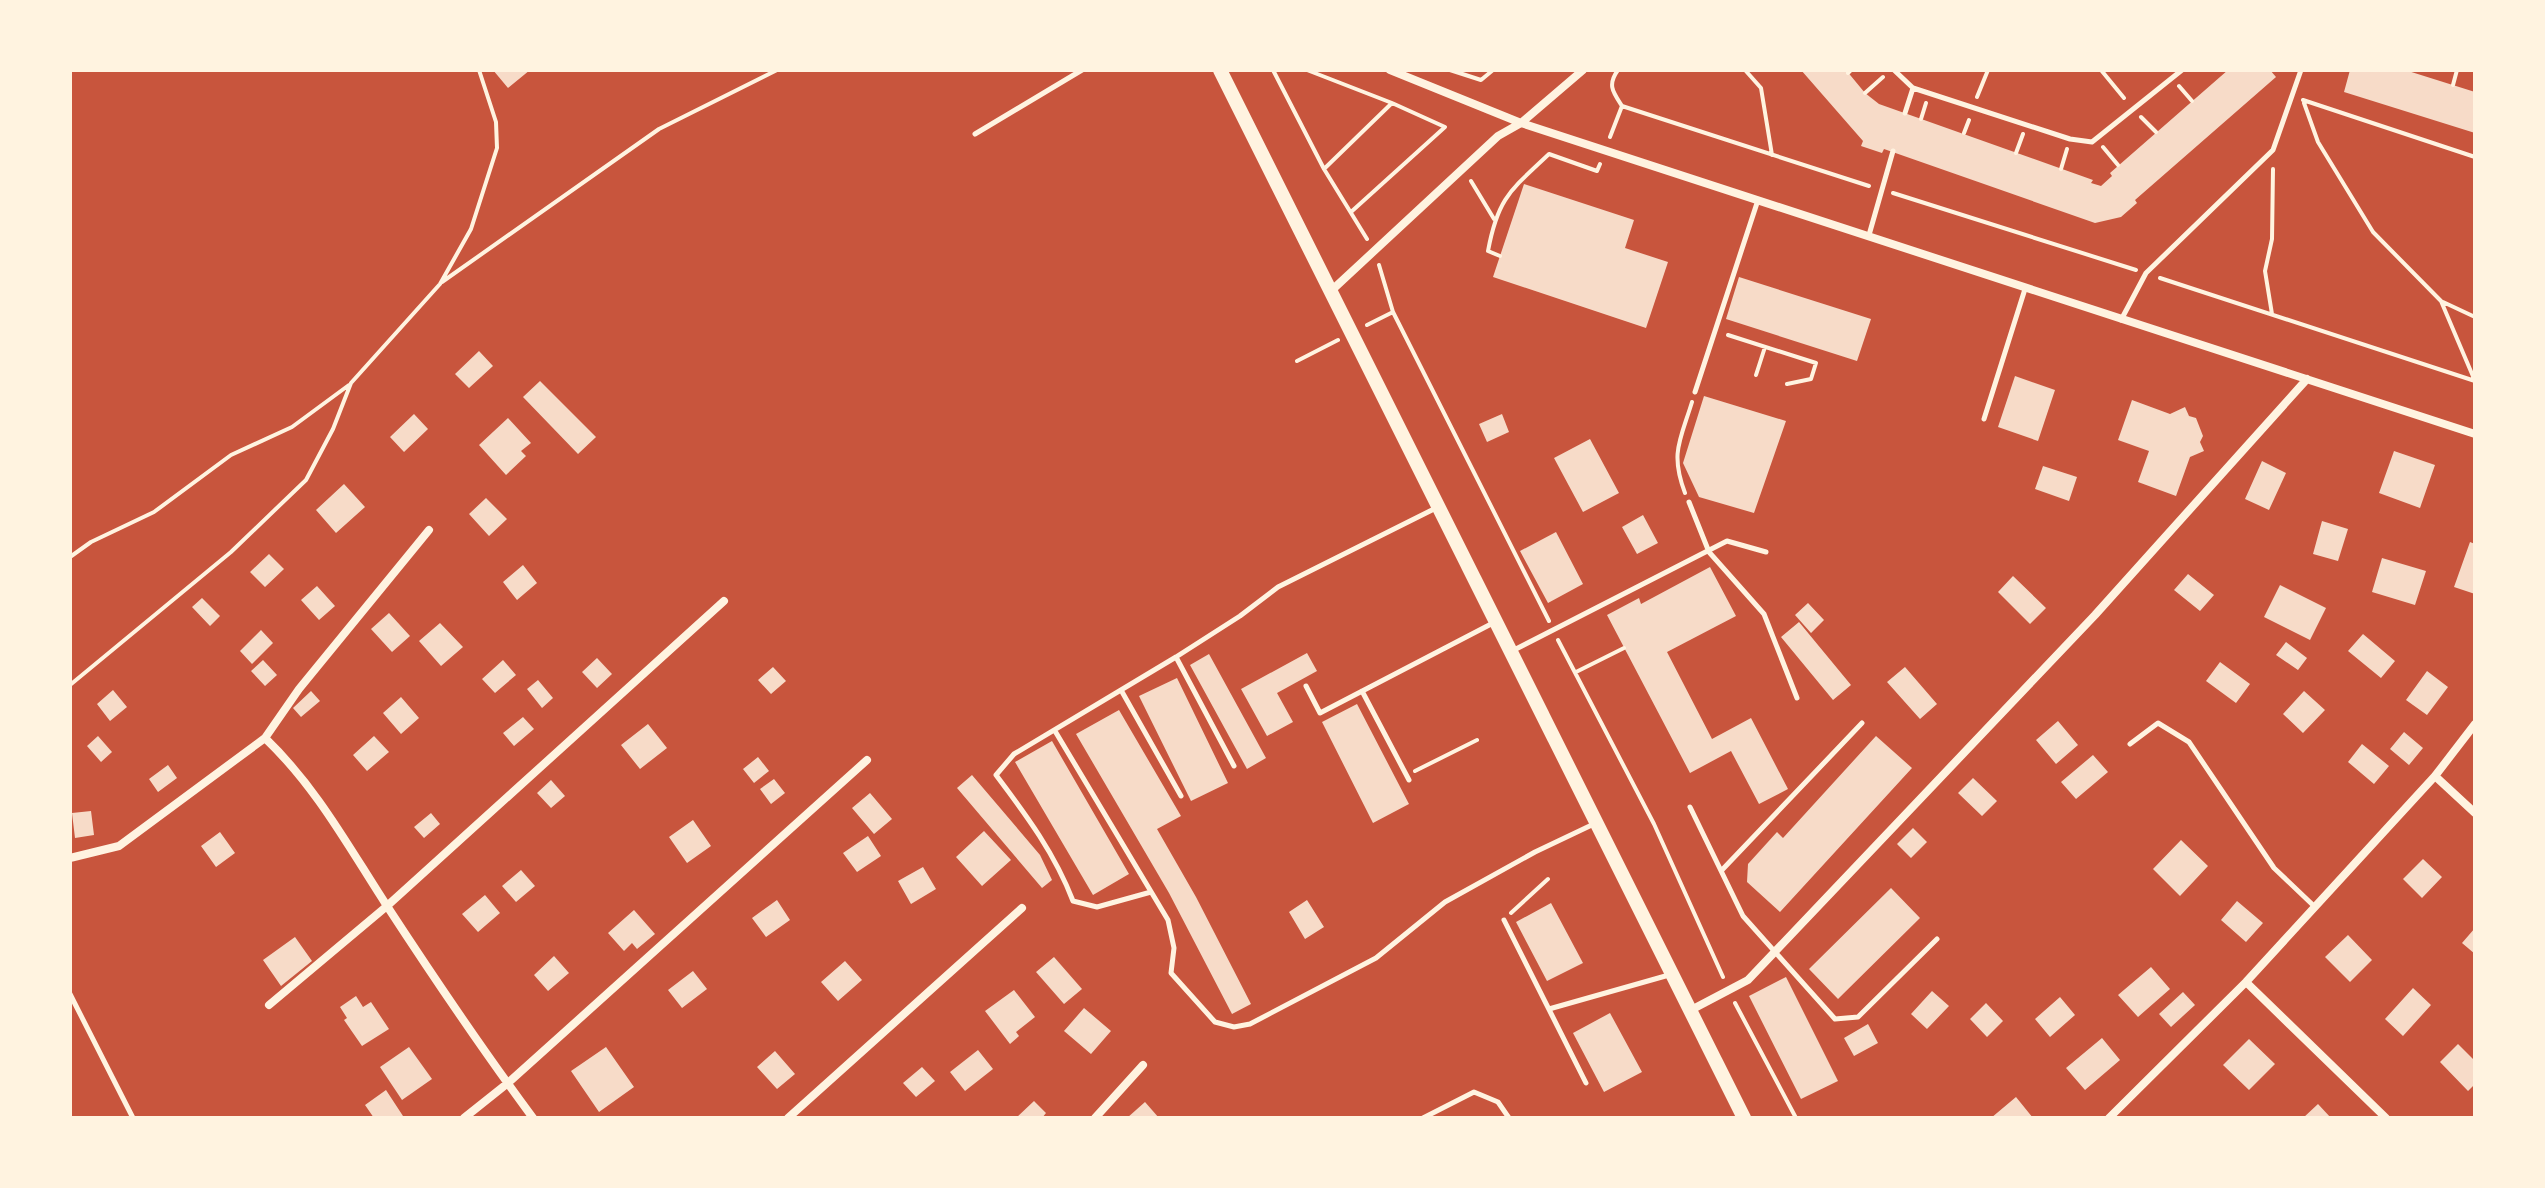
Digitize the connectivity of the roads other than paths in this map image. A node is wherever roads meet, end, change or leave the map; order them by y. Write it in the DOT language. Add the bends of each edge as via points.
graph roads {
  1 [pos="1082,70"];
  2 [pos="1220,70"];
  3 [pos="1390,70"];
  4 [pos="1583,70"];
  5 [pos="1892,70"];
  6 [pos="2182,70"];
  7 [pos="2301,70"];
  8 [pos="1913,88"];
  9 [pos="1905,113"];
  10 [pos="1521,123"];
  11 [pos="975,134"];
  12 [pos="1893,151"];
  13 [pos="1758,200"];
  14 [pos="1868,236"];
  15 [pos="2025,289"];
  16 [pos="1331,291"];
  17 [pos="2120,320"];
  18 [pos="2307,379"];
  19 [pos="1695,392"];
  20 [pos="1984,419"];
  21 [pos="2475,434"];
  22 [pos="1689,502"];
  23 [pos="1439,506"];
  24 [pos="429,530"];
  25 [pos="1709,552"];
  26 [pos="1766,552"];
  27 [pos="724,601"];
  28 [pos="1496,621"];
  29 [pos="1511,652"];
  30 [pos="1176,657"];
  31 [pos="1306,686"];
  32 [pos="1121,690"];
  33 [pos="1362,691"];
  34 [pos="1797,698"];
  35 [pos="1862,723"];
  36 [pos="2475,724"];
  37 [pos="1055,731"];
  38 [pos="265,738"];
  39 [pos="2130,744"];
  40 [pos="867,760"];
  41 [pos="1234,766"];
  42 [pos="2435,776"];
  43 [pos="1407,778"];
  44 [pos="1181,796"];
  45 [pos="1690,807"];
  46 [pos="2475,813"];
  47 [pos="1597,823"];
  48 [pos="70,858"];
  49 [pos="1721,870"];
  50 [pos="1151,892"];
  51 [pos="387,906"];
  52 [pos="2315,907"];
  53 [pos="1022,908"];
  54 [pos="1504,920"];
  55 [pos="1937,939"];
  56 [pos="1775,952"];
  57 [pos="1674,974"];
  58 [pos="2246,982"];
  59 [pos="70,994"];
  60 [pos="269,1005"];
  61 [pos="1549,1009"];
  62 [pos="1691,1010"];
  63 [pos="1143,1065"];
  64 [pos="508,1083"];
  65 [pos="1586,1083"];
  66 [pos="133,1118"];
  67 [pos="464,1118"];
  68 [pos="533,1118"];
  69 [pos="788,1118"];
  70 [pos="1095,1118"];
  71 [pos="1423,1118"];
  72 [pos="1509,1118"];
  73 [pos="1744,1118"];
  74 [pos="2109,1118"];
  75 [pos="2386,1118"];
  1 -- 11 [label="lane"];
  2 -- 16 [label="main road"];
  3 -- 10 [label="street"];
  4 -- 10 [label="street"];
  5 -- 8 [label="lane"];
  6 -- 8 [label="lane" via="2092,142"];
  7 -- 17 [label="lane" via="2273,150 2146,273"];
  8 -- 9 [label="lane"];
  10 -- 13 [label="street"];
  10 -- 16 [label="street" via="1498,136"];
  12 -- 14 [label="lane"];
  13 -- 14 [label="street"];
  13 -- 19 [label="lane"];
  14 -- 15 [label="street"];
  15 -- 17 [label="street"];
  15 -- 20 [label="lane"];
  16 -- 23 [label="main road"];
  17 -- 18 [label="street"];
  18 -- 21 [label="street"];
  18 -- 56 [label="street" via="2095,615"];
  22 -- 25 [label="lane"];
  23 -- 28 [label="main road"];
  23 -- 30 [label="lane" via="1278,587"];
  24 -- 38 [label="street"];
  25 -- 26 [label="lane" via="1727,541"];
  25 -- 29 [label="lane"];
  25 -- 34 [label="lane" via="1764,614"];
  27 -- 51 [label="street"];
  28 -- 29 [label="main road"];
  28 -- 33 [label="lane"];
  29 -- 47 [label="main road"];
  30 -- 32 [label="lane"];
  30 -- 41 [label="lane"];
  31 -- 33 [label="lane" via="1320,713"];
  32 -- 37 [label="lane"];
  32 -- 44 [label="lane"];
  33 -- 43 [label="lane"];
  35 -- 49 [label="lane"];
  36 -- 42 [label="street"];
  37 -- 50 [label="lane"];
  37 -- 50 [label="lane" via="1014,754 996,775 1039,832 1073,901 1097,907"];
  38 -- 48 [label="street" via="119,846"];
  38 -- 51 [label="street" via="327,808"];
  39 -- 52 [label="lane" via="2158,723 2189,742 2274,868"];
  40 -- 64 [label="street"];
  42 -- 46 [label="street"];
  42 -- 52 [label="street"];
  45 -- 49 [label="lane"];
  47 -- 50 [label="lane" via="1445,902 1376,958 1250,1024 1234,1027 1215,1022 1171,973 1174,948 1168,920"];
  47 -- 57 [label="main road"];
  49 -- 56 [label="lane" via="1743,916"];
  51 -- 60 [label="street"];
  51 -- 64 [label="street"];
  52 -- 58 [label="street"];
  53 -- 69 [label="street"];
  54 -- 61 [label="lane"];
  55 -- 56 [label="lane" via="1858,1017 1835,1019"];
  56 -- 62 [label="street" via="1748,980"];
  57 -- 61 [label="lane"];
  57 -- 62 [label="main road"];
  58 -- 74 [label="street"];
  58 -- 75 [label="street"];
  59 -- 66 [label="lane"];
  61 -- 65 [label="lane"];
  62 -- 73 [label="main road"];
  63 -- 70 [label="street"];
  64 -- 67 [label="street"];
  64 -- 68 [label="street"];
  71 -- 72 [label="lane" via="1474,1092 1498,1102"];
}
